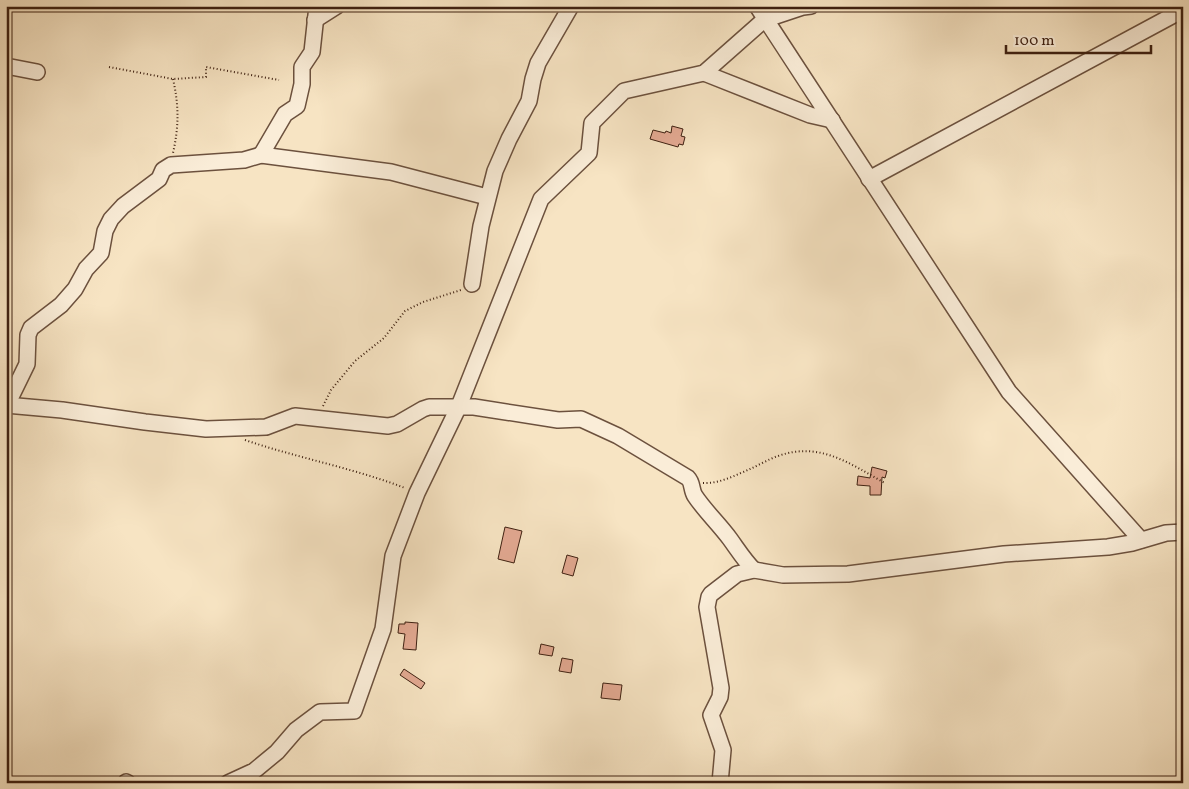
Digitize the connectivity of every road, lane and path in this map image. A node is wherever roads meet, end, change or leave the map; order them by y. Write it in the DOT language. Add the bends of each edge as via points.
graph roads {
  1 [pos="337,6"];
  2 [pos="571,6"];
  3 [pos="757,6"];
  4 [pos="776,6"];
  5 [pos="811,6"];
  6 [pos="1181,11"];
  7 [pos="316,13"];
  8 [pos="764,20"];
  9 [pos="6,66"];
  10 [pos="109,66"];
  11 [pos="36,72"];
  12 [pos="704,73"];
  13 [pos="173,79"];
  14 [pos="279,80"];
  15 [pos="832,120"];
  16 [pos="261,154"];
  17 [pos="171,165"];
  18 [pos="869,178"];
  19 [pos="487,197"];
  20 [pos="472,284"];
  21 [pos="7,405"];
  22 [pos="459,406"];
  23 [pos="317,418"];
  24 [pos="239,438"];
  25 [pos="691,480"];
  26 [pos="885,483"];
  27 [pos="417,493"];
  28 [pos="1183,532"];
  29 [pos="1141,540"];
  30 [pos="754,570"];
  31 [pos="228,783"];
  32 [pos="720,783"];
  1 -- 7 [label="street"];
  2 -- 19 [label="street" via="538,63 529,101 502,155"];
  3 -- 8 [label="street"];
  4 -- 8 [label="street"];
  5 -- 8 [label="street"];
  6 -- 18 [label="street"];
  7 -- 16 [label="street" via="312,52 302,67 302,84 296,106 285,114"];
  8 -- 12 [label="street"];
  8 -- 15 [label="street"];
  9 -- 11 [label="street"];
  10 -- 13 [label="path"];
  12 -- 15 [label="street" via="810,115"];
  12 -- 22 [label="street" via="624,91 592,123 589,152 540,199"];
  13 -- 14 [label="path" via="206,78 206,66"];
  13 -- 17 [label="path" via="179,115"];
  15 -- 18 [label="street"];
  16 -- 17 [label="street" via="244,160"];
  16 -- 19 [label="street" via="390,172"];
  17 -- 21 [label="street" via="163,170 159,179 123,206 105,231 101,253 86,268 75,289 61,305 31,328 27,364"];
  18 -- 29 [label="street" via="1009,392"];
  19 -- 20 [label="street"];
  20 -- 23 [label="path" via="405,311 384,338 355,361 331,390"];
  21 -- 23 [label="street" via="206,428 266,427 295,416"];
  22 -- 23 [label="street" via="423,409 388,426"];
  22 -- 25 [label="street" via="558,420 586,420"];
  22 -- 27 [label="street"];
  24 -- 27 [label="path"];
  25 -- 26 [label="path" via="712,482 779,456 806,451 841,458"];
  25 -- 30 [label="street" via="693,493 701,505"];
  27 -- 31 [label="street" via="393,556 383,629 354,711 320,712 296,730 254,771"];
  28 -- 29 [label="street"];
  29 -- 30 [label="street" via="1108,547 1004,554 848,574 783,575"];
  30 -- 32 [label="street" via="733,576 711,594 706,607 721,688 711,714 723,750"];
}
